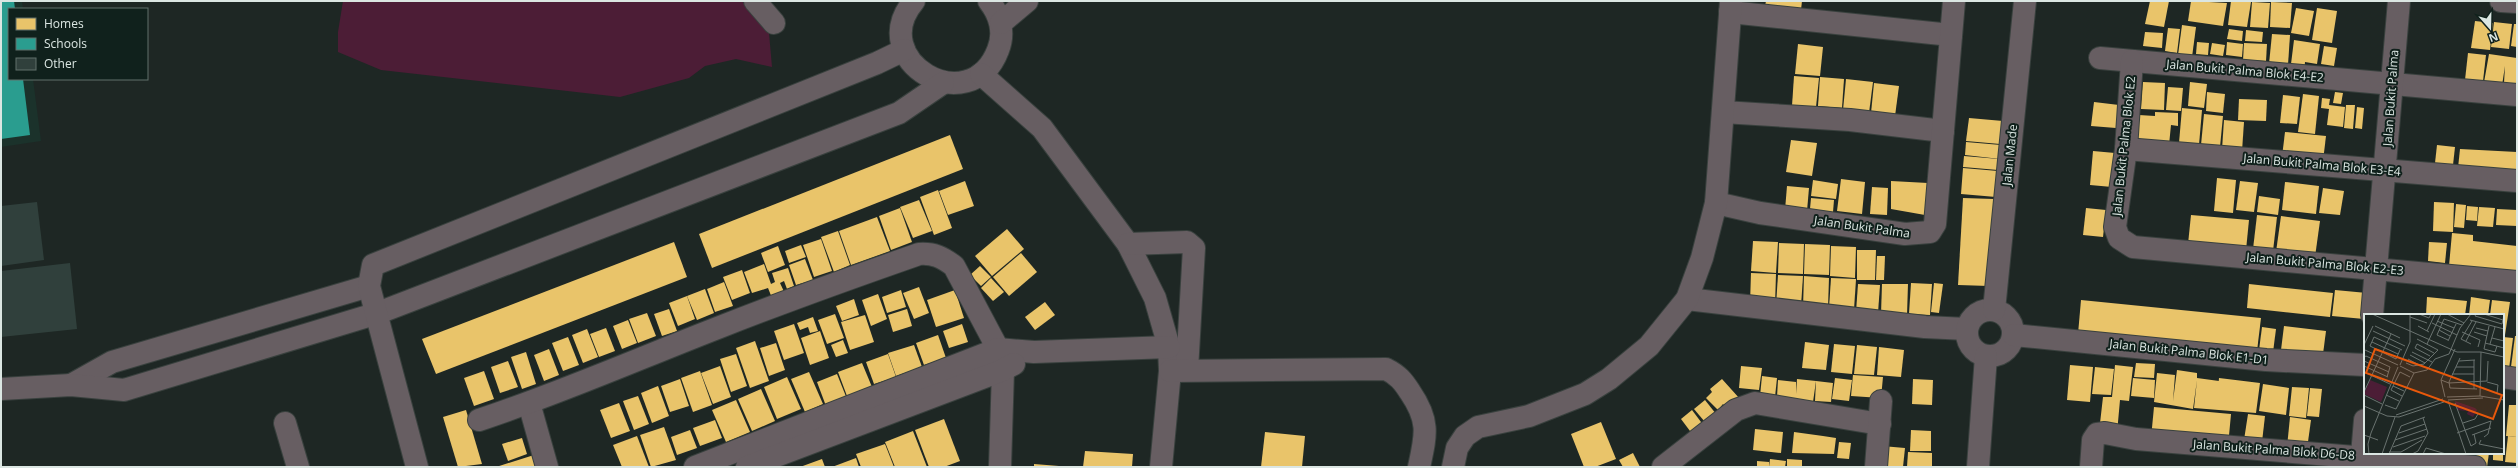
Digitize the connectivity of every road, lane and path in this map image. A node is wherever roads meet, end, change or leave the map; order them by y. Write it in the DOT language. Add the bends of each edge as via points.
graph roads {
  1 [pos="754,1"];
  2 [pos="989,1"];
  3 [pos="1027,1"];
  4 [pos="1954,1"];
  5 [pos="2025,1"];
  6 [pos="2399,1"];
  7 [pos="2500,1"];
  8 [pos="2517,2"];
  9 [pos="907,6"];
  10 [pos="1730,7"];
  11 [pos="774,23"];
  12 [pos="1001,23"];
  13 [pos="1951,35"];
  14 [pos="904,50"];
  15 [pos="2100,58"];
  16 [pos="2132,61"];
  17 [pos="981,74"];
  18 [pos="943,83"];
  19 [pos="2390,85"];
  20 [pos="2517,95"];
  21 [pos="1723,112"];
  22 [pos="1943,131"];
  23 [pos="2126,149"];
  24 [pos="2385,170"];
  25 [pos="2517,181"];
  26 [pos="1716,203"];
  27 [pos="1128,244"];
  28 [pos="2133,246"];
  29 [pos="2375,268"];
  30 [pos="2517,282"];
  31 [pos="369,286"];
  32 [pos="1687,299"];
  33 [pos="1994,310"];
  34 [pos="378,313"];
  35 [pos="2372,314"];
  36 [pos="1967,329"];
  37 [pos="2014,335"];
  38 [pos="1169,347"];
  39 [pos="998,349"];
  40 [pos="1034,352"];
  41 [pos="1986,356"];
  42 [pos="2364,364"];
  43 [pos="1003,370"];
  44 [pos="1178,370"];
  45 [pos="2504,378"];
  46 [pos="2517,379"];
  47 [pos="71,385"];
  48 [pos="1,389"];
  49 [pos="1881,401"];
  50 [pos="529,403"];
  51 [pos="479,420"];
  52 [pos="285,423"];
  53 [pos="1880,424"];
  54 [pos="2364,434"];
  55 [pos="2362,462"];
  56 [pos="298,467"];
  57 [pos="418,467"];
  58 [pos="547,467"];
  59 [pos="696,467"];
  60 [pos="747,467"];
  61 [pos="1000,467"];
  62 [pos="1161,467"];
  63 [pos="1420,467"];
  64 [pos="1453,467"];
  65 [pos="1663,467"];
  66 [pos="1876,467"];
  67 [pos="1978,467"];
  68 [pos="2091,467"];
  69 [pos="2475,467"];
  1 -- 11 [label="street"];
  2 -- 12 [label="street" via="996,9"];
  3 -- 12 [label="street"];
  4 -- 13 [label="street, Jalan Bukit Palma"];
  5 -- 33 [label="street, Jalan Made"];
  6 -- 19 [label="street, Jalan Bukit Palma"];
  7 -- 8 [label="street"];
  9 -- 14 [label="street" via="901,36"];
  10 -- 13 [label="street"];
  10 -- 21 [label="street"];
  12 -- 17 [label="street" via="1001,42 994,60"];
  13 -- 22 [label="street, Jalan Bukit Palma"];
  14 -- 18 [label="street" via="919,72"];
  14 -- 31 [label="street" via="870,66 373,265"];
  15 -- 16 [label="street, Jalan Bukit Palma Blok E4-E2"];
  16 -- 19 [label="street, Jalan Bukit Palma Blok E4-E2"];
  16 -- 23 [label="street, Jalan Bukit Palma Blok E2"];
  17 -- 18 [label="street" via="963,82"];
  17 -- 27 [label="street" via="1042,128"];
  18 -- 34 [label="street" via="899,113"];
  19 -- 20 [label="street, Jalan Bukit Palma Blok E4-E2"];
  19 -- 24 [label="street, Jalan Bukit Palma"];
  21 -- 22 [label="street" via="1850,120"];
  21 -- 26 [label="street"];
  22 -- 26 [label="street, Jalan Bukit Palma" via="1935,224 1930,232 1905,234 1760,213"];
  23 -- 24 [label="street, Jalan Bukit Palma Blok E3-E4"];
  23 -- 28 [label="street, Jalan Bukit Palma Blok E2" via="2115,227 2119,238"];
  24 -- 25 [label="street, Jalan Bukit Palma Blok E3-E4"];
  24 -- 29 [label="street, Jalan Bukit Palma"];
  26 -- 32 [label="street" via="1702,258"];
  27 -- 38 [label="street" via="1155,298"];
  27 -- 44 [label="street" via="1187,242 1194,248"];
  28 -- 29 [label="street, Jalan Bukit Palma Blok E2-E3"];
  29 -- 30 [label="street, Jalan Bukit Palma Blok E2-E3"];
  29 -- 35 [label="street, Jalan Bukit Palma"];
  31 -- 34 [label="street"];
  31 -- 47 [label="street" via="112,362"];
  32 -- 36 [label="street" via="1925,327"];
  32 -- 64 [label="street" via="1650,346 1609,379 1585,394 1529,416 1478,428 1465,436 1458,448"];
  33 -- 36 [label="street" via="1985,310 1977,314"];
  33 -- 37 [label="street" via="2003,313 2009,319"];
  34 -- 47 [label="street" via="124,390"];
  34 -- 57 [label="street"];
  36 -- 41 [label="street" via="1971,346"];
  37 -- 41 [label="street" via="2004,352 1996,356"];
  37 -- 42 [label="street, Jalan Bukit Palma Blok E1-D1" via="2266,360"];
  38 -- 40 [label="street"];
  38 -- 44 [label="street"];
  39 -- 40 [label="street"];
  39 -- 43 [label="street"];
  39 -- 50 [label="street" via="954,266 942,256 919,254 721,326"];
  39 -- 59 [label="street"];
  40 -- 43 [label="street"];
  41 -- 67 [label="street"];
  43 -- 60 [label="street"];
  43 -- 61 [label="street"];
  44 -- 62 [label="street"];
  44 -- 63 [label="street" via="1386,369 1398,374 1424,416 1426,434"];
  45 -- 46 [label="street"];
  47 -- 48 [label="street"];
  49 -- 53 [label="street"];
  50 -- 51 [label="street"];
  50 -- 58 [label="street"];
  52 -- 56 [label="street"];
  53 -- 65 [label="street" via="1755,403 1736,410"];
  53 -- 66 [label="street"];
  54 -- 55 [label="street"];
  55 -- 68 [label="street, Jalan Bukit Palma Blok D6-D8" via="2097,434 2093,440"];
  55 -- 69 [label="street, Jalan Bukit Palma Blok D6-D8"];
}
